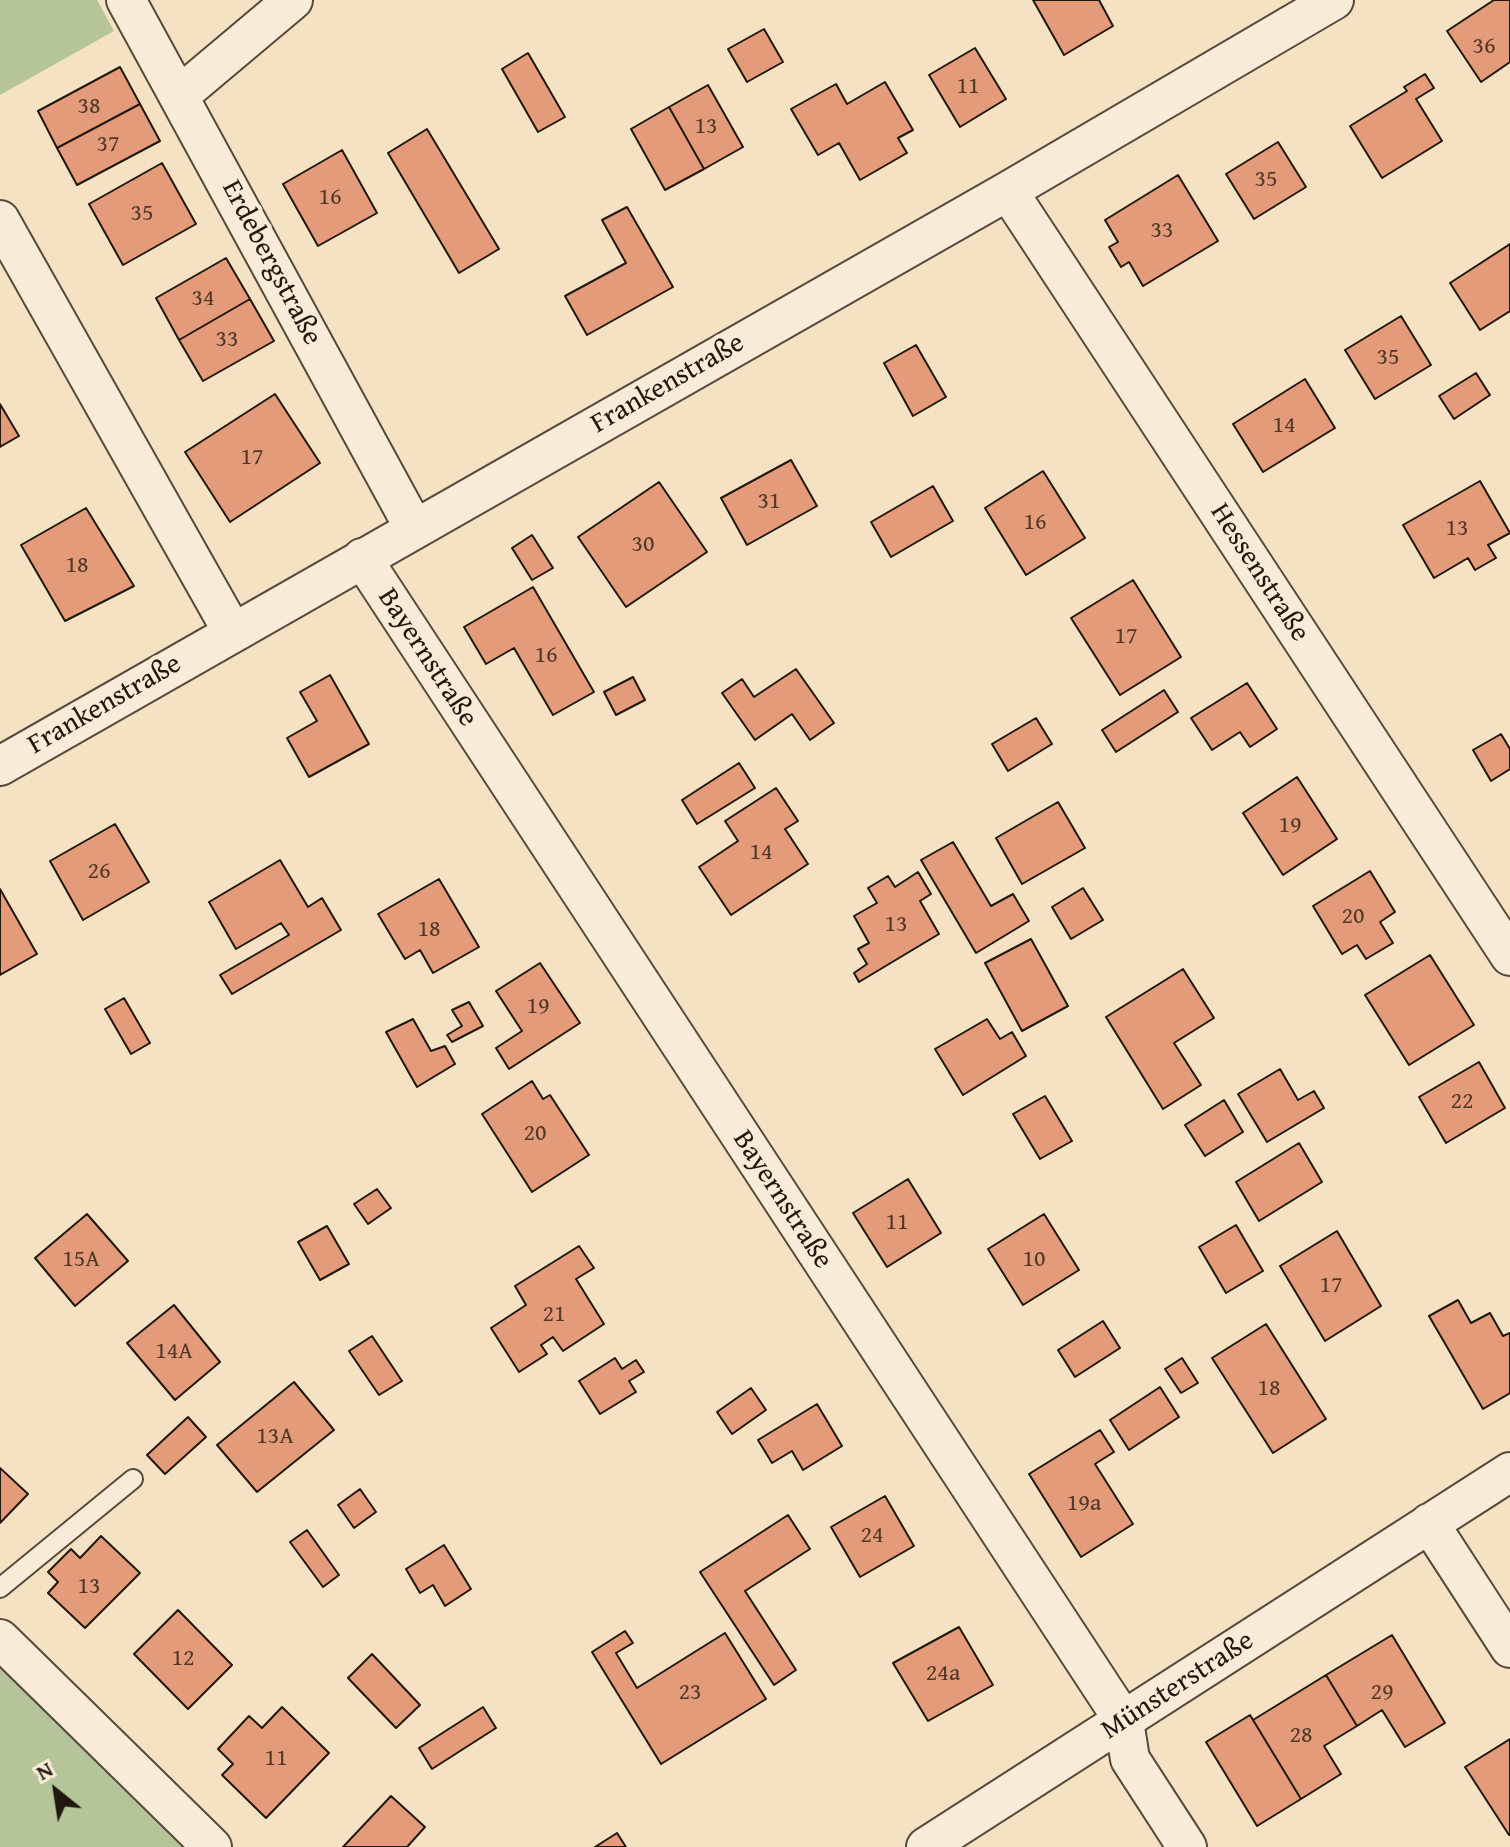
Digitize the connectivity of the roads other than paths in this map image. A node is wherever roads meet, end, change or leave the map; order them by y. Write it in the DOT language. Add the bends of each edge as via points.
graph roads {
  1 [pos="126,0"];
  2 [pos="293,0"];
  3 [pos="1334,0"];
  4 [pos="180,95"];
  5 [pos="1008,191"];
  6 [pos="0,220"];
  7 [pos="414,528"];
  8 [pos="362,558"];
  9 [pos="232,631"];
  10 [pos="0,766"];
  11 [pos="1510,956"];
  12 [pos="1510,1472"];
  13 [pos="133,1479"];
  14 [pos="1429,1523"];
  15 [pos="0,1588"];
  16 [pos="0,1639"];
  17 [pos="1510,1648"];
  18 [pos="1124,1721"];
  19 [pos="212,1847"];
  20 [pos="926,1847"];
  21 [pos="1187,1847"];
  1 -- 4 [label="street, Erdebergstraße"];
  2 -- 4 [label="street"];
  3 -- 5 [label="street, Frankenstraße"];
  4 -- 7 [label="street, Erdebergstraße"];
  5 -- 7 [label="street, Frankenstraße"];
  5 -- 11 [label="street, Hessenstraße"];
  6 -- 9 [label="street"];
  7 -- 8 [label="street, Frankenstraße"];
  8 -- 9 [label="street, Frankenstraße"];
  8 -- 18 [label="street, Bayernstraße"];
  9 -- 10 [label="street, Frankenstraße"];
  12 -- 14 [label="street, Münsterstraße"];
  13 -- 15 [label="lane"];
  14 -- 17 [label="street"];
  14 -- 18 [label="street, Münsterstraße"];
  16 -- 19 [label="street"];
  18 -- 20 [label="street, Münsterstraße"];
  18 -- 21 [label="street, Bayernstraße" via="1130,1759"];
}
